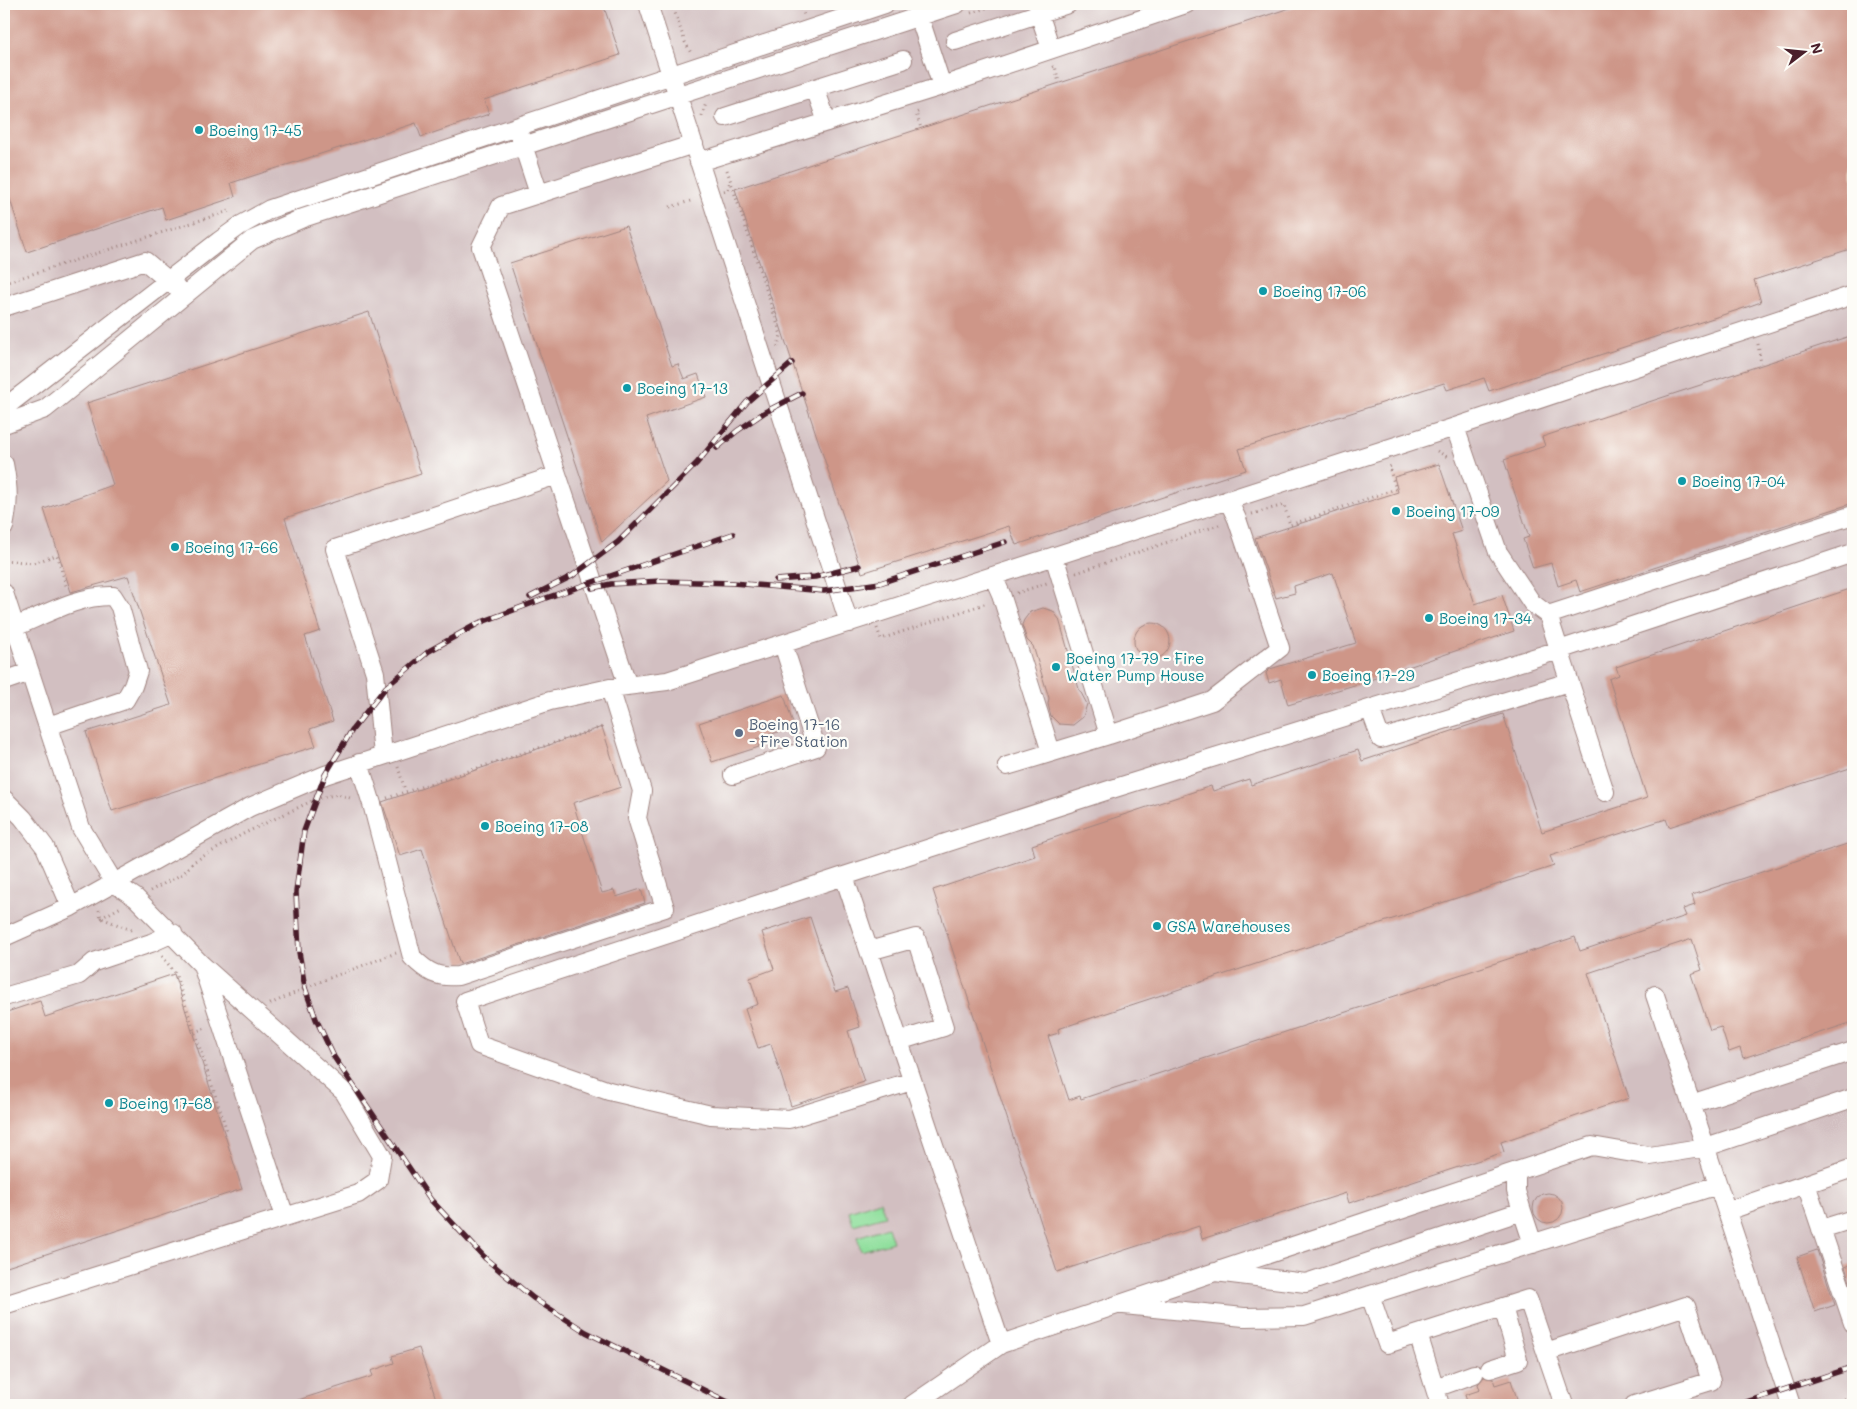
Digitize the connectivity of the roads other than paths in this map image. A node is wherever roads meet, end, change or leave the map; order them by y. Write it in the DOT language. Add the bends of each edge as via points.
graph roads {
  1 [pos="648,4"];
  2 [pos="885,4"];
  3 [pos="957,4"];
  4 [pos="1068,4"];
  5 [pos="1186,4"];
  6 [pos="917,10"];
  7 [pos="1039,13"];
  8 [pos="956,40"];
  9 [pos="1051,49"];
  10 [pos="903,60"];
  11 [pos="671,74"];
  12 [pos="942,86"];
  13 [pos="816,88"];
  14 [pos="678,96"];
  15 [pos="725,118"];
  16 [pos="827,122"];
  17 [pos="517,126"];
  18 [pos="694,144"];
  19 [pos="524,146"];
  20 [pos="700,162"];
  21 [pos="539,194"];
  22 [pos="168,281"];
  23 [pos="185,295"];
  24 [pos="1853,295"];
  25 [pos="4,307"];
  26 [pos="4,408"];
  27 [pos="4,424"];
  28 [pos="1455,427"];
  29 [pos="4,464"];
  30 [pos="557,475"];
  31 [pos="1228,500"];
  32 [pos="1853,515"];
  33 [pos="4,521"];
  34 [pos="1853,553"];
  35 [pos="1054,556"];
  36 [pos="993,576"];
  37 [pos="4,593"];
  38 [pos="1548,615"];
  39 [pos="849,623"];
  40 [pos="15,627"];
  41 [pos="783,644"];
  42 [pos="1559,650"];
  43 [pos="30,672"];
  44 [pos="4,681"];
  45 [pos="1569,682"];
  46 [pos="628,686"];
  47 [pos="610,688"];
  48 [pos="1370,709"];
  49 [pos="48,726"];
  50 [pos="1109,735"];
  51 [pos="1051,752"];
  52 [pos="383,755"];
  53 [pos="359,763"];
  54 [pos="1007,766"];
  55 [pos="732,775"];
  56 [pos="1605,792"];
  57 [pos="4,799"];
  58 [pos="844,876"];
  59 [pos="114,883"];
  60 [pos="71,907"];
  61 [pos="173,934"];
  62 [pos="4,936"];
  63 [pos="869,951"];
  64 [pos="202,965"];
  65 [pos="1655,995"];
  66 [pos="4,997"];
  67 [pos="899,1042"];
  68 [pos="1853,1051"];
  69 [pos="912,1081"];
  70 [pos="1853,1098"];
  71 [pos="1691,1104"];
  72 [pos="1706,1146"];
  73 [pos="1853,1168"];
  74 [pos="1516,1172"];
  75 [pos="1806,1184"];
  76 [pos="1718,1185"];
  77 [pos="1727,1210"];
  78 [pos="1522,1212"];
  79 [pos="285,1217"];
  80 [pos="1853,1219"];
  81 [pos="1821,1229"];
  82 [pos="1533,1244"];
  83 [pos="1216,1272"];
  84 [pos="1370,1296"];
  85 [pos="4,1305"];
  86 [pos="1118,1305"];
  87 [pos="1502,1307"];
  88 [pos="1853,1323"];
  89 [pos="1418,1334"];
  90 [pos="1000,1344"];
  91 [pos="1546,1352"];
  92 [pos="1435,1388"];
  93 [pos="912,1405"];
  94 [pos="1440,1405"];
  95 [pos="1564,1405"];
  96 [pos="1634,1405"];
  97 [pos="1791,1405"];
  1 -- 11 [label="lane"];
  2 -- 11 [label="lane"];
  3 -- 6 [label="lane"];
  4 -- 7 [label="lane"];
  5 -- 9 [label="lane"];
  6 -- 12 [label="lane"];
  6 -- 14 [label="lane"];
  7 -- 8 [label="lane"];
  7 -- 9 [label="lane"];
  9 -- 12 [label="lane"];
  10 -- 13 [label="lane"];
  11 -- 14 [label="lane"];
  11 -- 17 [label="lane"];
  12 -- 16 [label="lane"];
  13 -- 15 [label="lane"];
  13 -- 16 [label="lane"];
  14 -- 18 [label="lane"];
  14 -- 19 [label="lane"];
  16 -- 20 [label="lane"];
  17 -- 19 [label="lane"];
  17 -- 22 [label="lane" via="270,209 241,224"];
  18 -- 20 [label="lane"];
  18 -- 21 [label="lane"];
  19 -- 21 [label="lane"];
  19 -- 23 [label="lane" via="269,232 252,240"];
  20 -- 39 [label="lane"];
  21 -- 30 [label="lane" via="501,206 481,247"];
  22 -- 23 [label="lane"];
  22 -- 25 [label="lane" via="145,261"];
  22 -- 26 [label="lane"];
  23 -- 27 [label="lane" via="45,409"];
  24 -- 28 [label="lane"];
  28 -- 31 [label="lane"];
  28 -- 38 [label="lane" via="1498,552 1532,603"];
  29 -- 33 [label="lane" via="9,501"];
  30 -- 46 [label="lane"];
  30 -- 52 [label="lane" via="335,549 374,673"];
  31 -- 35 [label="lane"];
  31 -- 50 [label="lane" via="1280,648 1212,701"];
  32 -- 38 [label="lane"];
  34 -- 42 [label="lane"];
  35 -- 36 [label="lane"];
  35 -- 50 [label="lane"];
  36 -- 39 [label="lane"];
  36 -- 51 [label="lane"];
  37 -- 40 [label="lane"];
  38 -- 42 [label="lane"];
  39 -- 41 [label="lane"];
  40 -- 43 [label="lane"];
  40 -- 49 [label="lane" via="72,603 102,596 113,596 120,607 138,671 125,700"];
  41 -- 46 [label="lane" via="667,681"];
  41 -- 55 [label="lane" via="816,747"];
  42 -- 45 [label="lane"];
  42 -- 48 [label="lane"];
  43 -- 44 [label="lane"];
  43 -- 49 [label="lane"];
  45 -- 48 [label="lane" via="1381,739"];
  45 -- 56 [label="lane"];
  46 -- 47 [label="lane"];
  47 -- 52 [label="lane" via="550,701"];
  47 -- 53 [label="lane" via="642,791 637,818 665,908 458,976 432,973 412,958"];
  48 -- 58 [label="lane"];
  49 -- 59 [label="lane" via="81,828"];
  50 -- 51 [label="lane"];
  51 -- 54 [label="lane"];
  52 -- 53 [label="lane"];
  53 -- 59 [label="lane" via="250,807"];
  57 -- 60 [label="lane" via="45,847"];
  58 -- 63 [label="lane"];
  58 -- 69 [label="lane" via="465,1000 479,1045 609,1090 710,1115 789,1118"];
  59 -- 60 [label="lane"];
  59 -- 61 [label="lane" via="136,898"];
  60 -- 62 [label="lane"];
  61 -- 64 [label="lane"];
  61 -- 66 [label="lane" via="94,962 79,975"];
  63 -- 67 [label="lane"];
  63 -- 67 [label="lane" via="916,938 944,1027"];
  64 -- 79 [label="lane"];
  64 -- 79 [label="lane" via="344,1092 382,1156 378,1180 358,1194"];
  65 -- 71 [label="lane"];
  67 -- 69 [label="lane"];
  68 -- 71 [label="lane"];
  69 -- 90 [label="lane"];
  70 -- 72 [label="lane"];
  71 -- 72 [label="lane"];
  72 -- 74 [label="lane" via="1650,1156 1592,1146"];
  72 -- 76 [label="lane"];
  73 -- 75 [label="lane"];
  74 -- 78 [label="lane" via="1516,1190"];
  74 -- 83 [label="lane"];
  75 -- 77 [label="lane"];
  75 -- 81 [label="lane"];
  76 -- 77 [label="lane"];
  76 -- 82 [label="lane"];
  77 -- 97 [label="lane"];
  78 -- 82 [label="lane"];
  78 -- 83 [label="lane" via="1306,1283"];
  79 -- 85 [label="lane"];
  80 -- 81 [label="lane"];
  81 -- 88 [label="lane"];
  82 -- 84 [label="lane"];
  83 -- 86 [label="lane"];
  84 -- 86 [label="lane" via="1304,1316 1244,1317"];
  84 -- 89 [label="lane" via="1387,1344"];
  86 -- 90 [label="lane"];
  87 -- 89 [label="lane"];
  87 -- 91 [label="lane" via="1528,1299"];
  87 -- 92 [label="lane" via="1518,1360"];
  89 -- 92 [label="lane"];
  90 -- 93 [label="lane"];
  91 -- 95 [label="lane"];
  91 -- 96 [label="lane" via="1686,1306 1711,1381"];
  92 -- 94 [label="lane"];
}
